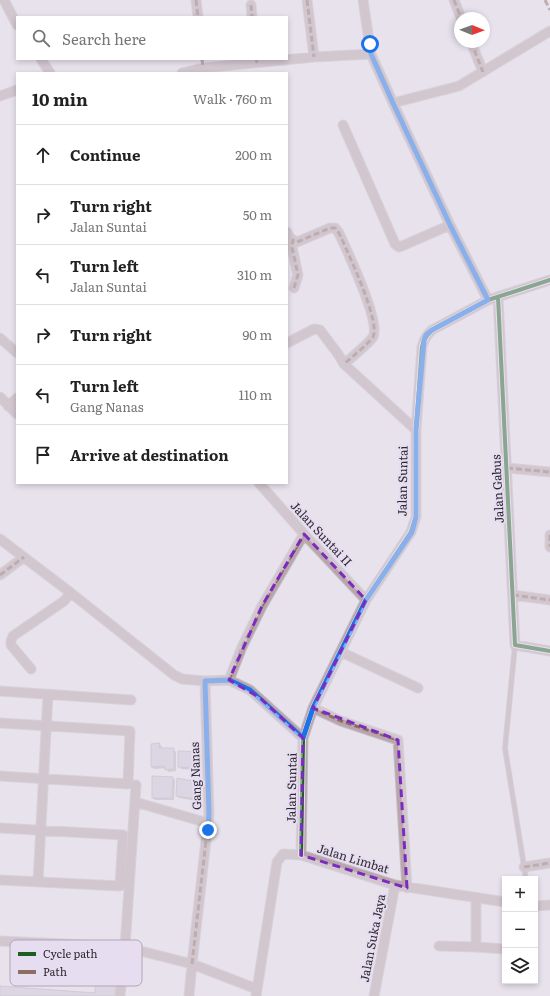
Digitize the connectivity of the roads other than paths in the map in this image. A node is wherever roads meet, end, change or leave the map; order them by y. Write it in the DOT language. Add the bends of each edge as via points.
graph roads {
  1 [pos="4,0"];
  2 [pos="196,0"];
  3 [pos="307,0"];
  4 [pos="363,0"];
  5 [pos="454,0"];
  6 [pos="251,5"];
  7 [pos="459,12"];
  8 [pos="198,16"];
  9 [pos="252,16"];
  10 [pos="16,23"];
  11 [pos="550,31"];
  12 [pos="473,48"];
  13 [pos="371,54"];
  14 [pos="314,57"];
  15 [pos="288,59"];
  16 [pos="42,60"];
  17 [pos="270,60"];
  18 [pos="256,61"];
  19 [pos="202,64"];
  20 [pos="49,72"];
  21 [pos="184,72"];
  22 [pos="255,72"];
  23 [pos="483,72"];
  24 [pos="16,90"];
  25 [pos="0,96"];
  26 [pos="393,103"];
  27 [pos="343,125"];
  28 [pos="450,225"];
  29 [pos="288,234"];
  30 [pos="293,240"];
  31 [pos="550,280"];
  32 [pos="294,288"];
  33 [pos="498,297"];
  34 [pos="488,300"];
  35 [pos="0,338"];
  36 [pos="288,342"];
  37 [pos="16,352"];
  38 [pos="344,364"];
  39 [pos="0,398"];
  40 [pos="16,399"];
  41 [pos="8,406"];
  42 [pos="16,413"];
  43 [pos="416,430"];
  44 [pos="507,468"];
  45 [pos="550,472"];
  46 [pos="260,484"];
  47 [pos="304,534"];
  48 [pos="550,535"];
  49 [pos="0,538"];
  50 [pos="550,547"];
  51 [pos="24,557"];
  52 [pos="0,575"];
  53 [pos="71,593"];
  54 [pos="513,595"];
  55 [pos="366,600"];
  56 [pos="550,600"];
  57 [pos="515,645"];
  58 [pos="550,651"];
  59 [pos="341,652"];
  60 [pos="31,669"];
  61 [pos="229,680"];
  62 [pos="205,681"];
  63 [pos="418,688"];
  64 [pos="0,691"];
  65 [pos="48,694"];
  66 [pos="131,700"];
  67 [pos="313,708"];
  68 [pos="0,723"];
  69 [pos="47,725"];
  70 [pos="303,738"];
  71 [pos="0,776"];
  72 [pos="44,780"];
  73 [pos="136,784"];
  74 [pos="135,802"];
  75 [pos="208,823"];
  76 [pos="0,828"];
  77 [pos="41,830"];
  78 [pos="301,856"];
  79 [pos="550,863"];
  80 [pos="524,867"];
  81 [pos="526,876"];
  82 [pos="0,880"];
  83 [pos="38,882"];
  84 [pos="395,885"];
  85 [pos="407,888"];
  86 [pos="476,898"];
  87 [pos="502,902"];
  88 [pos="550,905"];
  89 [pos="538,906"];
  90 [pos="125,940"];
  91 [pos="0,941"];
  92 [pos="10,941"];
  93 [pos="439,946"];
  94 [pos="476,947"];
  95 [pos="502,949"];
  96 [pos="142,951"];
  97 [pos="192,964"];
  98 [pos="121,986"];
  99 [pos="256,992"];
  100 [pos="120,996"];
  101 [pos="189,996"];
  102 [pos="374,996"];
  1 -- 10 [label="street"];
  2 -- 8 [label="street"];
  3 -- 14 [label="street"];
  4 -- 13 [label="street"];
  5 -- 7 [label="street"];
  6 -- 9 [label="street"];
  11 -- 23 [label="street"];
  12 -- 23 [label="street"];
  13 -- 14 [label="street"];
  13 -- 26 [label="street"];
  14 -- 15 [label="street"];
  16 -- 20 [label="street"];
  17 -- 18 [label="street"];
  18 -- 19 [label="street"];
  18 -- 22 [label="street"];
  19 -- 21 [label="street"];
  23 -- 26 [label="street" via="458,86"];
  24 -- 25 [label="street"];
  26 -- 28 [label="street"];
  27 -- 28 [label="street" via="395,244 402,246"];
  28 -- 34 [label="street"];
  29 -- 30 [label="street"];
  30 -- 32 [label="street" via="298,275"];
  30 -- 38 [label="street" via="297,242 335,228 363,289 374,323 374,332 371,339"];
  31 -- 33 [label="street, Jalan Suntai"];
  33 -- 34 [label="street, Jalan Suntai"];
  33 -- 44 [label="street, Jalan Gabus"];
  34 -- 43 [label="street, Jalan Suntai" via="426,335 422,347"];
  35 -- 37 [label="street"];
  36 -- 38 [label="street" via="314,329 320,330"];
  38 -- 43 [label="street"];
  39 -- 41 [label="street"];
  40 -- 41 [label="street"];
  41 -- 42 [label="street"];
  43 -- 55 [label="street, Jalan Suntai" via="416,517 412,532"];
  44 -- 45 [label="street"];
  44 -- 54 [label="street, Jalan Gabus"];
  46 -- 47 [label="street, Jalan Suntai II"];
  47 -- 55 [label="street, Jalan Suntai II"];
  47 -- 61 [label="street" via="262,606"];
  48 -- 50 [label="street"];
  49 -- 51 [label="street"];
  51 -- 52 [label="street"];
  51 -- 53 [label="street"];
  53 -- 60 [label="street" via="64,601 13,636 10,641 11,646"];
  53 -- 62 [label="street" via="174,675 182,679"];
  54 -- 56 [label="street"];
  54 -- 57 [label="street, Jalan Gabus"];
  55 -- 59 [label="street, Jalan Suntai"];
  57 -- 58 [label="street"];
  57 -- 80 [label="lane" via="505,748"];
  59 -- 63 [label="street"];
  59 -- 67 [label="street, Jalan Suntai"];
  61 -- 62 [label="street"];
  61 -- 70 [label="street" via="250,690"];
  62 -- 75 [label="street, Gang Nanas"];
  64 -- 65 [label="street"];
  65 -- 66 [label="street"];
  65 -- 69 [label="street"];
  67 -- 70 [label="street, Jalan Suntai"];
  67 -- 85 [label="street" via="341,721 398,740"];
  68 -- 69 [label="street"];
  69 -- 72 [label="street"];
  69 -- 72 [label="street" via="130,731 128,784"];
  70 -- 78 [label="street, Jalan Suntai"];
  71 -- 72 [label="street"];
  72 -- 77 [label="street"];
  73 -- 74 [label="street"];
  74 -- 75 [label="street"];
  74 -- 90 [label="street"];
  75 -- 97 [label="street, Gang Nanas"];
  76 -- 77 [label="street"];
  77 -- 83 [label="street"];
  77 -- 83 [label="street" via="124,835 120,886"];
  78 -- 84 [label="street, Jalan Limbat"];
  78 -- 99 [label="street, Jalan Limbat" via="283,854 277,862"];
  79 -- 80 [label="street"];
  80 -- 81 [label="lane"];
  82 -- 83 [label="street"];
  84 -- 85 [label="street, Jalan Limbat"];
  84 -- 102 [label="street, Jalan Suka Jaya"];
  85 -- 86 [label="street, Jalan Limbat"];
  86 -- 87 [label="street, Jalan Limbat"];
  86 -- 94 [label="street"];
  88 -- 89 [label="street"];
  91 -- 92 [label="street"];
  93 -- 94 [label="street"];
  94 -- 95 [label="street"];
  96 -- 97 [label="street"];
  97 -- 99 [label="street"];
  97 -- 101 [label="street, Gang Nanas"];
  98 -- 100 [label="street"];
}
